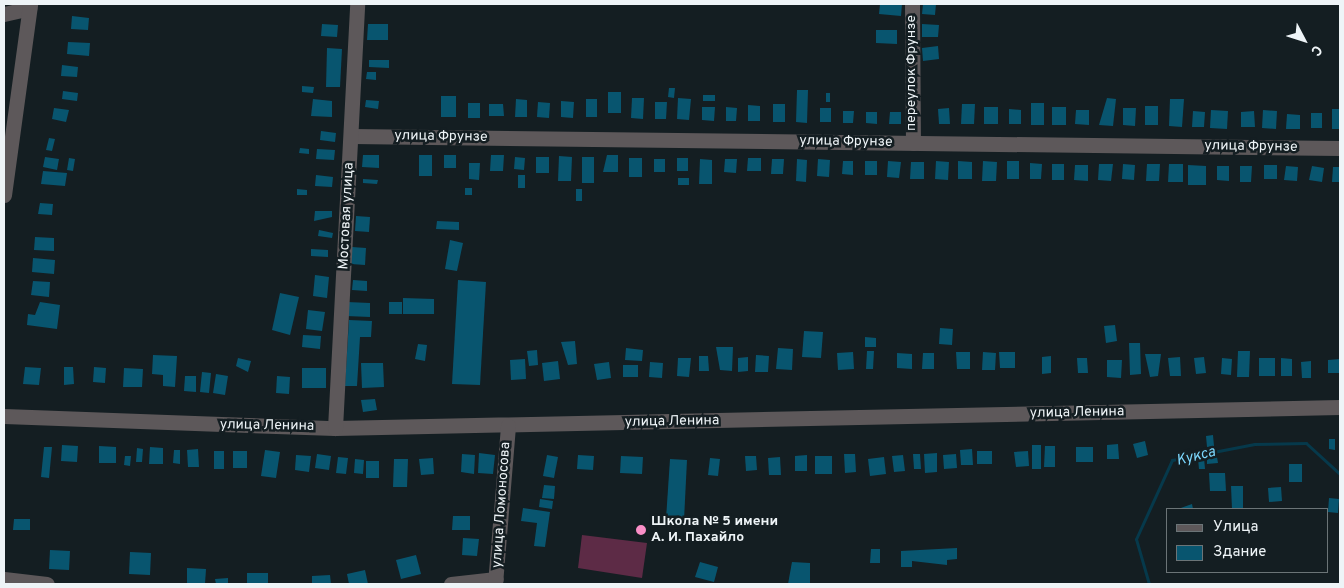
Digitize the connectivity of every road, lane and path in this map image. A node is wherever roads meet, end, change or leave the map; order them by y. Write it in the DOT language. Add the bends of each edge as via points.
graph roads {
  1 [pos="356,4"];
  2 [pos="912,4"];
  3 [pos="29,6"];
  4 [pos="4,14"];
  5 [pos="352,136"];
  6 [pos="913,143"];
  7 [pos="1340,148"];
  8 [pos="4,195"];
  9 [pos="1340,407"];
  10 [pos="4,416"];
  11 [pos="508,426"];
  12 [pos="335,428"];
  13 [pos="4,579"];
  14 [pos="495,582"];
  15 [pos="47,584"];
  16 [pos="451,584"];
  1 -- 5 [label="street, Мостовая улица"];
  2 -- 6 [label="street, переулок Фрунзе"];
  3 -- 4 [label="street"];
  3 -- 8 [label="street"];
  5 -- 6 [label="street, улица Фрунзе"];
  5 -- 12 [label="street, Мостовая улица"];
  6 -- 7 [label="street, улица Фрунзе"];
  9 -- 11 [label="street, улица Ленина"];
  10 -- 12 [label="street, улица Ленина"];
  11 -- 12 [label="street, улица Ленина"];
  11 -- 14 [label="street, улица Ломоносова"];
  13 -- 15 [label="street"];
  14 -- 16 [label="street"];
}
